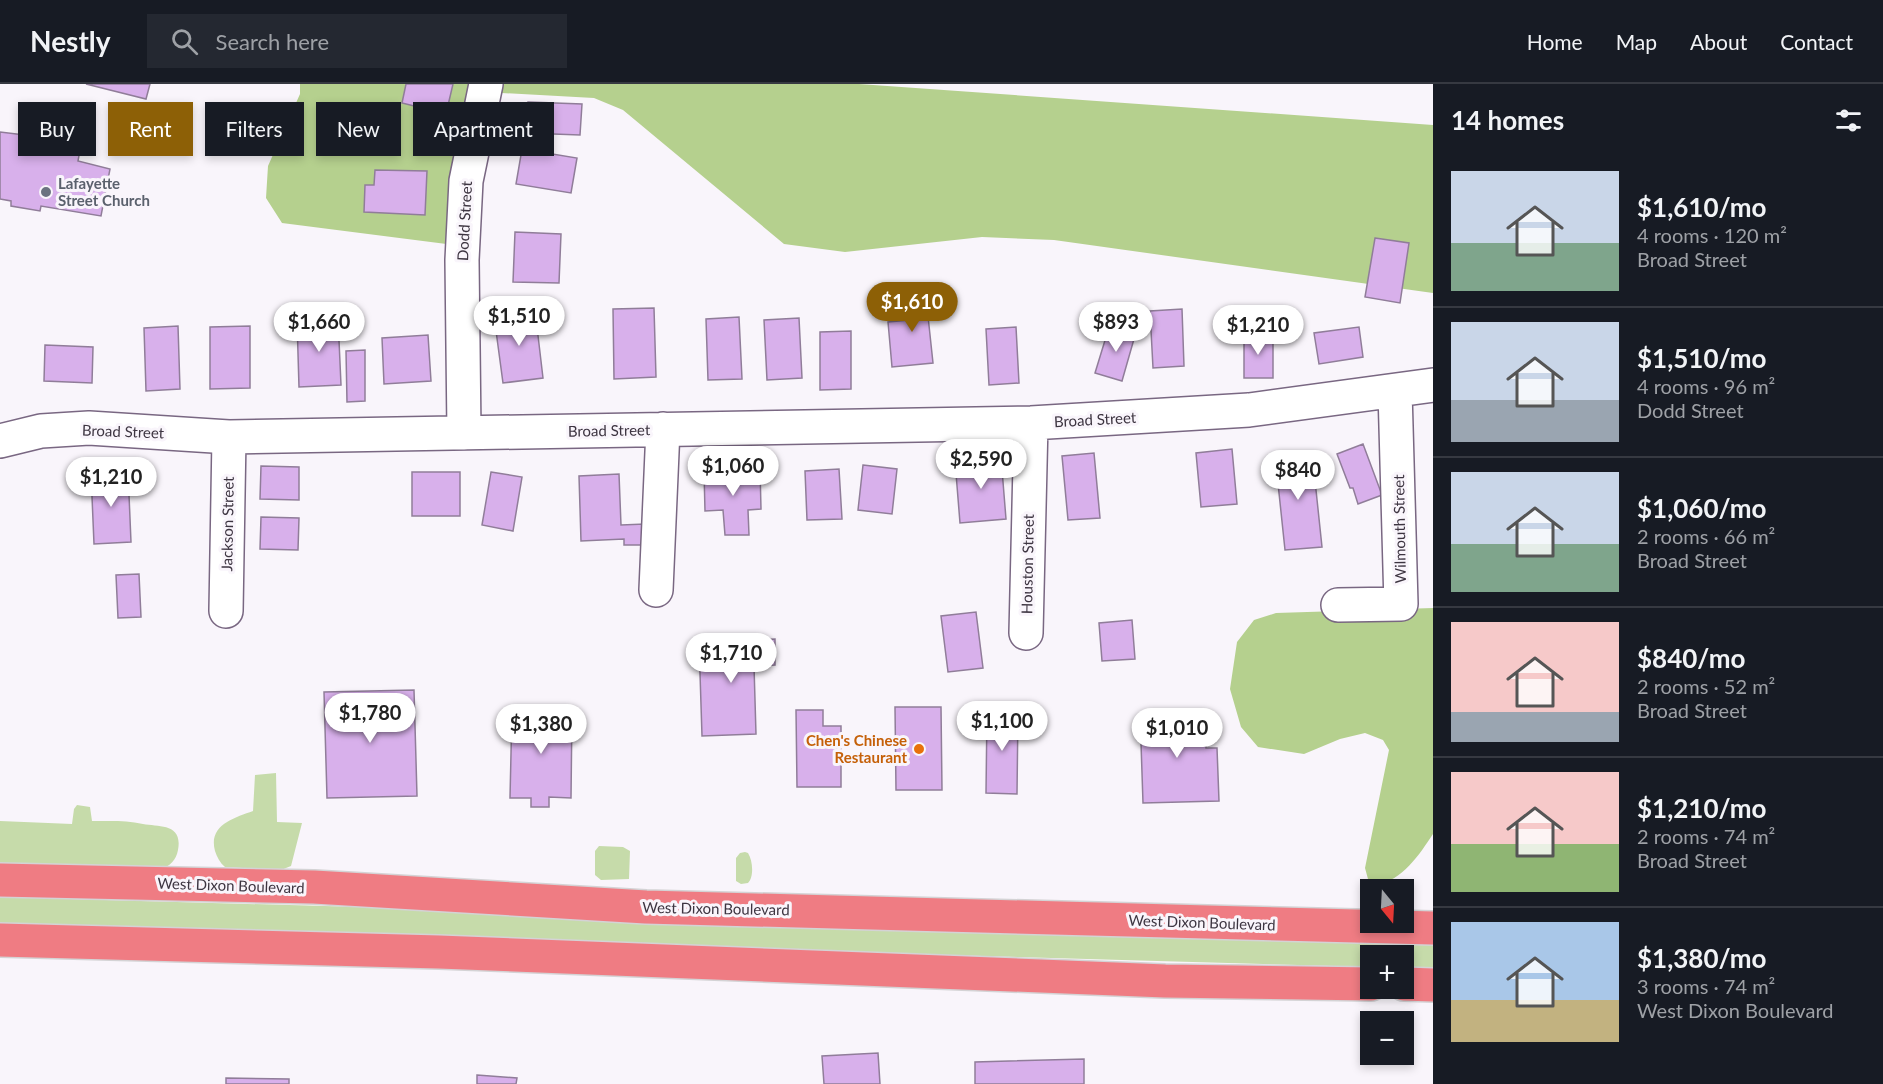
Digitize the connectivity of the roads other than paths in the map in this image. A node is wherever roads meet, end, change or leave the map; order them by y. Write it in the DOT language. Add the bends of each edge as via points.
graph roads {
  1 [pos="486,84"];
  2 [pos="1433,385"];
  3 [pos="1395,390"];
  4 [pos="1030,423"];
  5 [pos="663,429"];
  6 [pos="464,433"];
  7 [pos="229,437"];
  8 [pos="0,441"];
  9 [pos="656,590"];
  10 [pos="1338,605"];
  11 [pos="226,611"];
  12 [pos="1026,633"];
  13 [pos="0,880"];
  14 [pos="1433,928"];
  15 [pos="0,940"];
  16 [pos="1360,984"];
  17 [pos="1414,984"];
  18 [pos="1433,985"];
  1 -- 6 [label="street, Dodd Street" via="466,181 462,260"];
  2 -- 3 [label="street, Broad Street"];
  3 -- 4 [label="street, Broad Street" via="1249,410"];
  3 -- 10 [label="street, Wilmouth Street" via="1401,604"];
  4 -- 5 [label="street, Broad Street"];
  4 -- 12 [label="street, Houston Street"];
  5 -- 6 [label="street, Broad Street"];
  5 -- 9 [label="street"];
  6 -- 7 [label="street, Broad Street"];
  7 -- 8 [label="street, Broad Street" via="89,428 41,431"];
  7 -- 11 [label="street, Jackson Street"];
  13 -- 14 [label="highway, West Dixon Boulevard" via="325,888 658,908"];
  15 -- 16 [label="highway" via="428,952 1165,981"];
  17 -- 18 [label="highway"];
}
